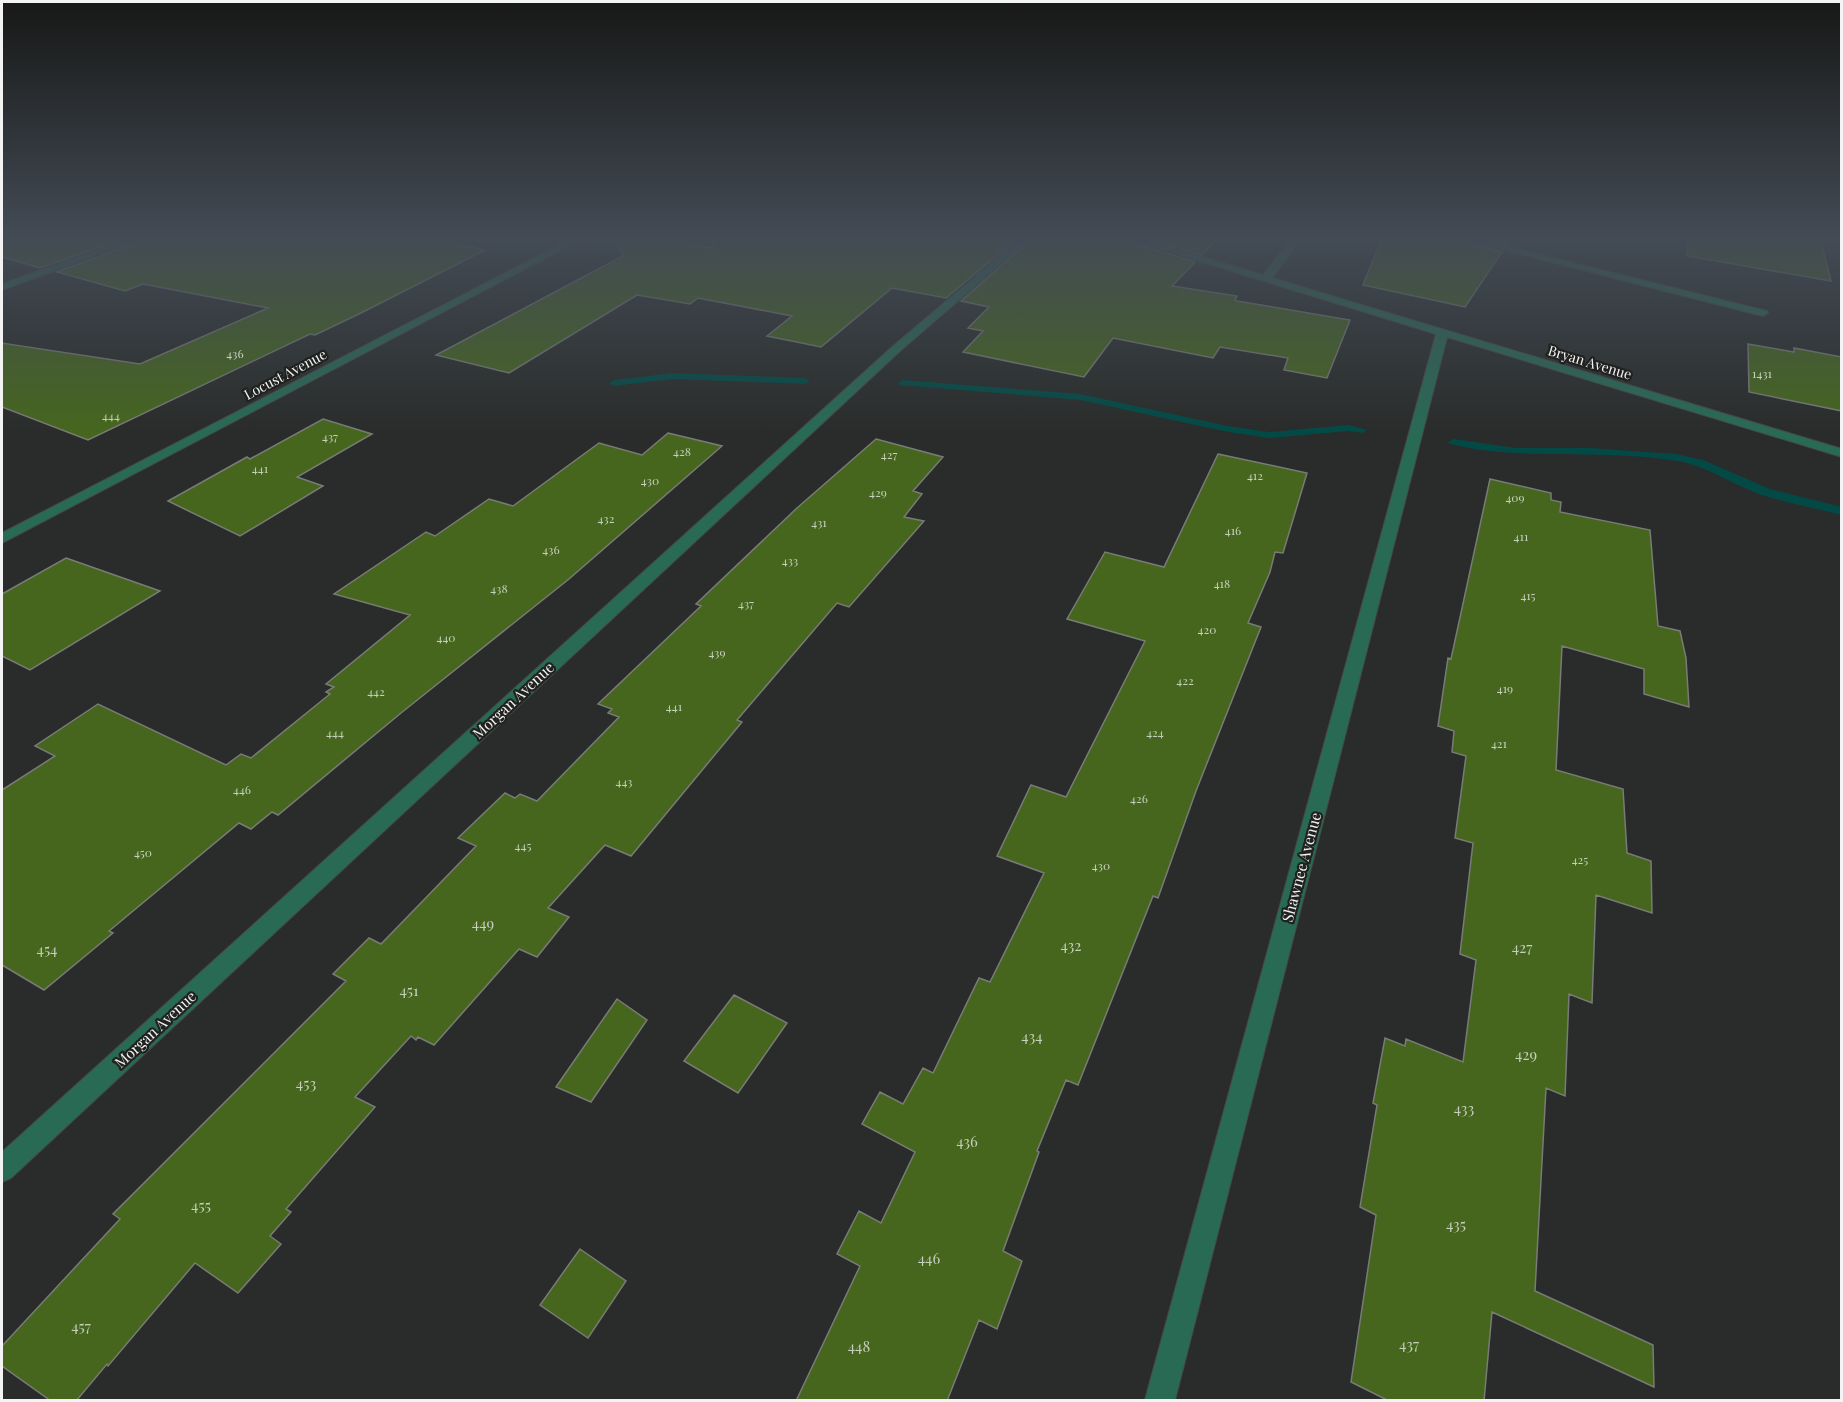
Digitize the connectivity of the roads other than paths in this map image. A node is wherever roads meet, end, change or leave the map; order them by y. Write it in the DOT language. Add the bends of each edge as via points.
graph roads {
  1 [pos="458,301"];
  2 [pos="952,301"];
  3 [pos="1339,301"];
  4 [pos="1717,301"];
  5 [pos="1763,313"];
  6 [pos="1442,333"];
  7 [pos="1842,453"];
  8 [pos="2,539"];
  9 [pos="2,1169"];
  10 [pos="1160,1401"];
  1 -- 8 [label="street, Locust Avenue"];
  2 -- 9 [label="street, Morgan Avenue"];
  3 -- 6 [label="street, Bryan Avenue"];
  4 -- 5 [label="street"];
  6 -- 7 [label="street, Bryan Avenue"];
  6 -- 10 [label="street, Shawnee Avenue"];
}
